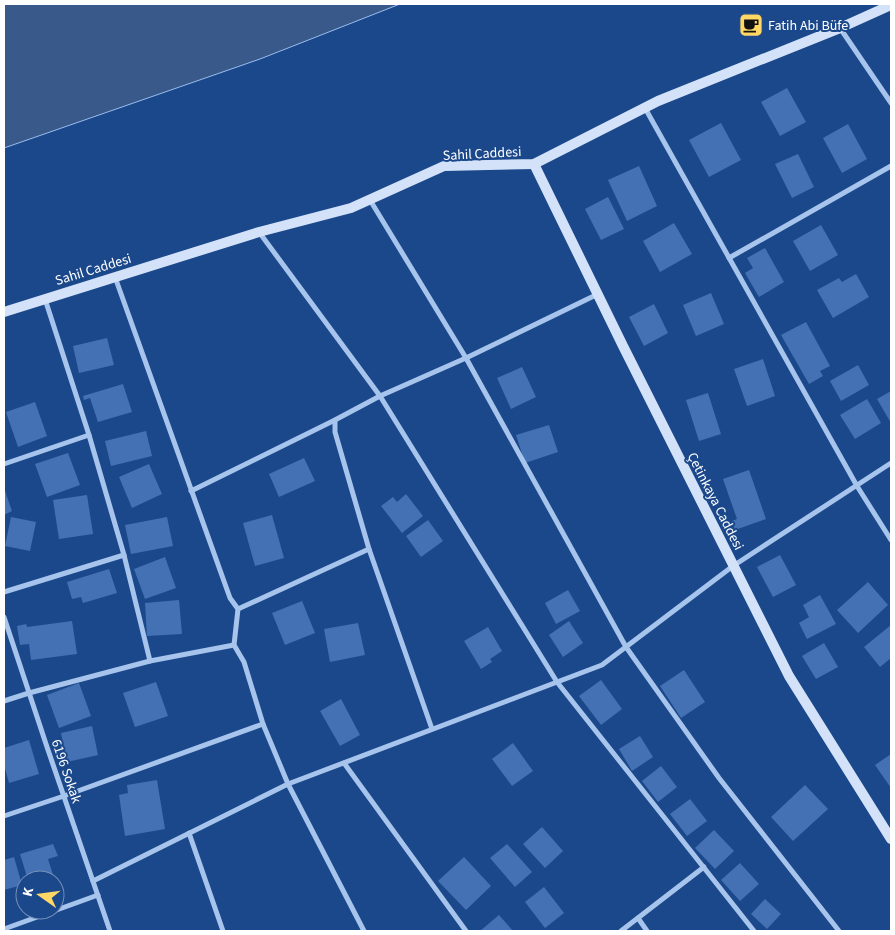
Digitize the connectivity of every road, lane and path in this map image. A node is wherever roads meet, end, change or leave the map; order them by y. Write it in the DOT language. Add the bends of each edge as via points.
graph roads {
  1 [pos="891,5"];
  2 [pos="840,28"];
  3 [pos="891,103"];
  4 [pos="645,108"];
  5 [pos="534,164"];
  6 [pos="891,166"];
  7 [pos="370,200"];
  8 [pos="259,232"];
  9 [pos="729,258"];
  10 [pos="115,277"];
  11 [pos="598,294"];
  12 [pos="45,298"];
  13 [pos="4,312"];
  14 [pos="466,358"];
  15 [pos="380,396"];
  16 [pos="335,420"];
  17 [pos="89,435"];
  18 [pos="891,463"];
  19 [pos="4,464"];
  20 [pos="857,486"];
  21 [pos="191,491"];
  22 [pos="891,540"];
  23 [pos="369,549"];
  24 [pos="124,554"];
  25 [pos="733,566"];
  26 [pos="4,592"];
  27 [pos="238,609"];
  28 [pos="4,617"];
  29 [pos="234,645"];
  30 [pos="626,647"];
  31 [pos="150,661"];
  32 [pos="557,682"];
  33 [pos="29,693"];
  34 [pos="4,702"];
  35 [pos="263,724"];
  36 [pos="432,730"];
  37 [pos="344,763"];
  38 [pos="288,784"];
  39 [pos="64,796"];
  40 [pos="4,816"];
  41 [pos="189,833"];
  42 [pos="891,840"];
  43 [pos="704,867"];
  44 [pos="93,881"];
  45 [pos="98,895"];
  46 [pos="638,918"];
  47 [pos="4,929"];
  48 [pos="110,931"];
  49 [pos="223,931"];
  50 [pos="364,931"];
  51 [pos="466,931"];
  52 [pos="621,931"];
  53 [pos="647,931"];
  54 [pos="754,931"];
  55 [pos="839,931"];
  1 -- 2 [label="street, Sahil Caddesi"];
  2 -- 3 [label="street"];
  2 -- 4 [label="street, Sahil Caddesi"];
  4 -- 5 [label="street, Sahil Caddesi"];
  4 -- 9 [label="street"];
  5 -- 7 [label="street, Sahil Caddesi" via="444,166"];
  5 -- 11 [label="street, Çetinkaya Caddesi"];
  6 -- 9 [label="street"];
  7 -- 8 [label="street, Sahil Caddesi"];
  7 -- 14 [label="street"];
  8 -- 10 [label="street, Sahil Caddesi"];
  8 -- 15 [label="street"];
  9 -- 20 [label="street"];
  10 -- 12 [label="street, Sahil Caddesi"];
  10 -- 21 [label="street"];
  11 -- 14 [label="street"];
  11 -- 25 [label="street, Çetinkaya Caddesi"];
  12 -- 13 [label="street, Sahil Caddesi"];
  12 -- 17 [label="street"];
  14 -- 15 [label="street"];
  14 -- 30 [label="street"];
  15 -- 16 [label="street"];
  15 -- 32 [label="street"];
  16 -- 21 [label="street"];
  16 -- 23 [label="street" via="335,432"];
  17 -- 19 [label="street"];
  17 -- 24 [label="street"];
  18 -- 20 [label="street"];
  20 -- 22 [label="street"];
  20 -- 25 [label="street"];
  21 -- 27 [label="street" via="230,598"];
  23 -- 27 [label="street"];
  23 -- 36 [label="street"];
  24 -- 26 [label="street"];
  24 -- 31 [label="street"];
  25 -- 30 [label="street"];
  25 -- 42 [label="street, Çetinkaya Caddesi" via="789,676"];
  27 -- 29 [label="street"];
  28 -- 33 [label="street, 6196 Sokak"];
  29 -- 31 [label="street"];
  29 -- 35 [label="street" via="244,662"];
  30 -- 32 [label="street" via="602,665"];
  30 -- 55 [label="street" via="719,778"];
  31 -- 33 [label="street"];
  32 -- 36 [label="street"];
  32 -- 43 [label="street"];
  33 -- 34 [label="street"];
  33 -- 39 [label="street, 6196 Sokak"];
  35 -- 38 [label="street"];
  35 -- 39 [label="street"];
  36 -- 37 [label="street"];
  37 -- 38 [label="street"];
  37 -- 51 [label="street"];
  38 -- 41 [label="street"];
  38 -- 50 [label="street"];
  39 -- 40 [label="street"];
  39 -- 44 [label="street, 6196 Sokak"];
  41 -- 44 [label="street"];
  41 -- 49 [label="street"];
  43 -- 46 [label="street"];
  43 -- 54 [label="street"];
  44 -- 45 [label="street, 6196 Sokak"];
  45 -- 47 [label="street"];
  45 -- 48 [label="street, 6196 Sokak"];
  46 -- 52 [label="street"];
  46 -- 53 [label="street"];
}
